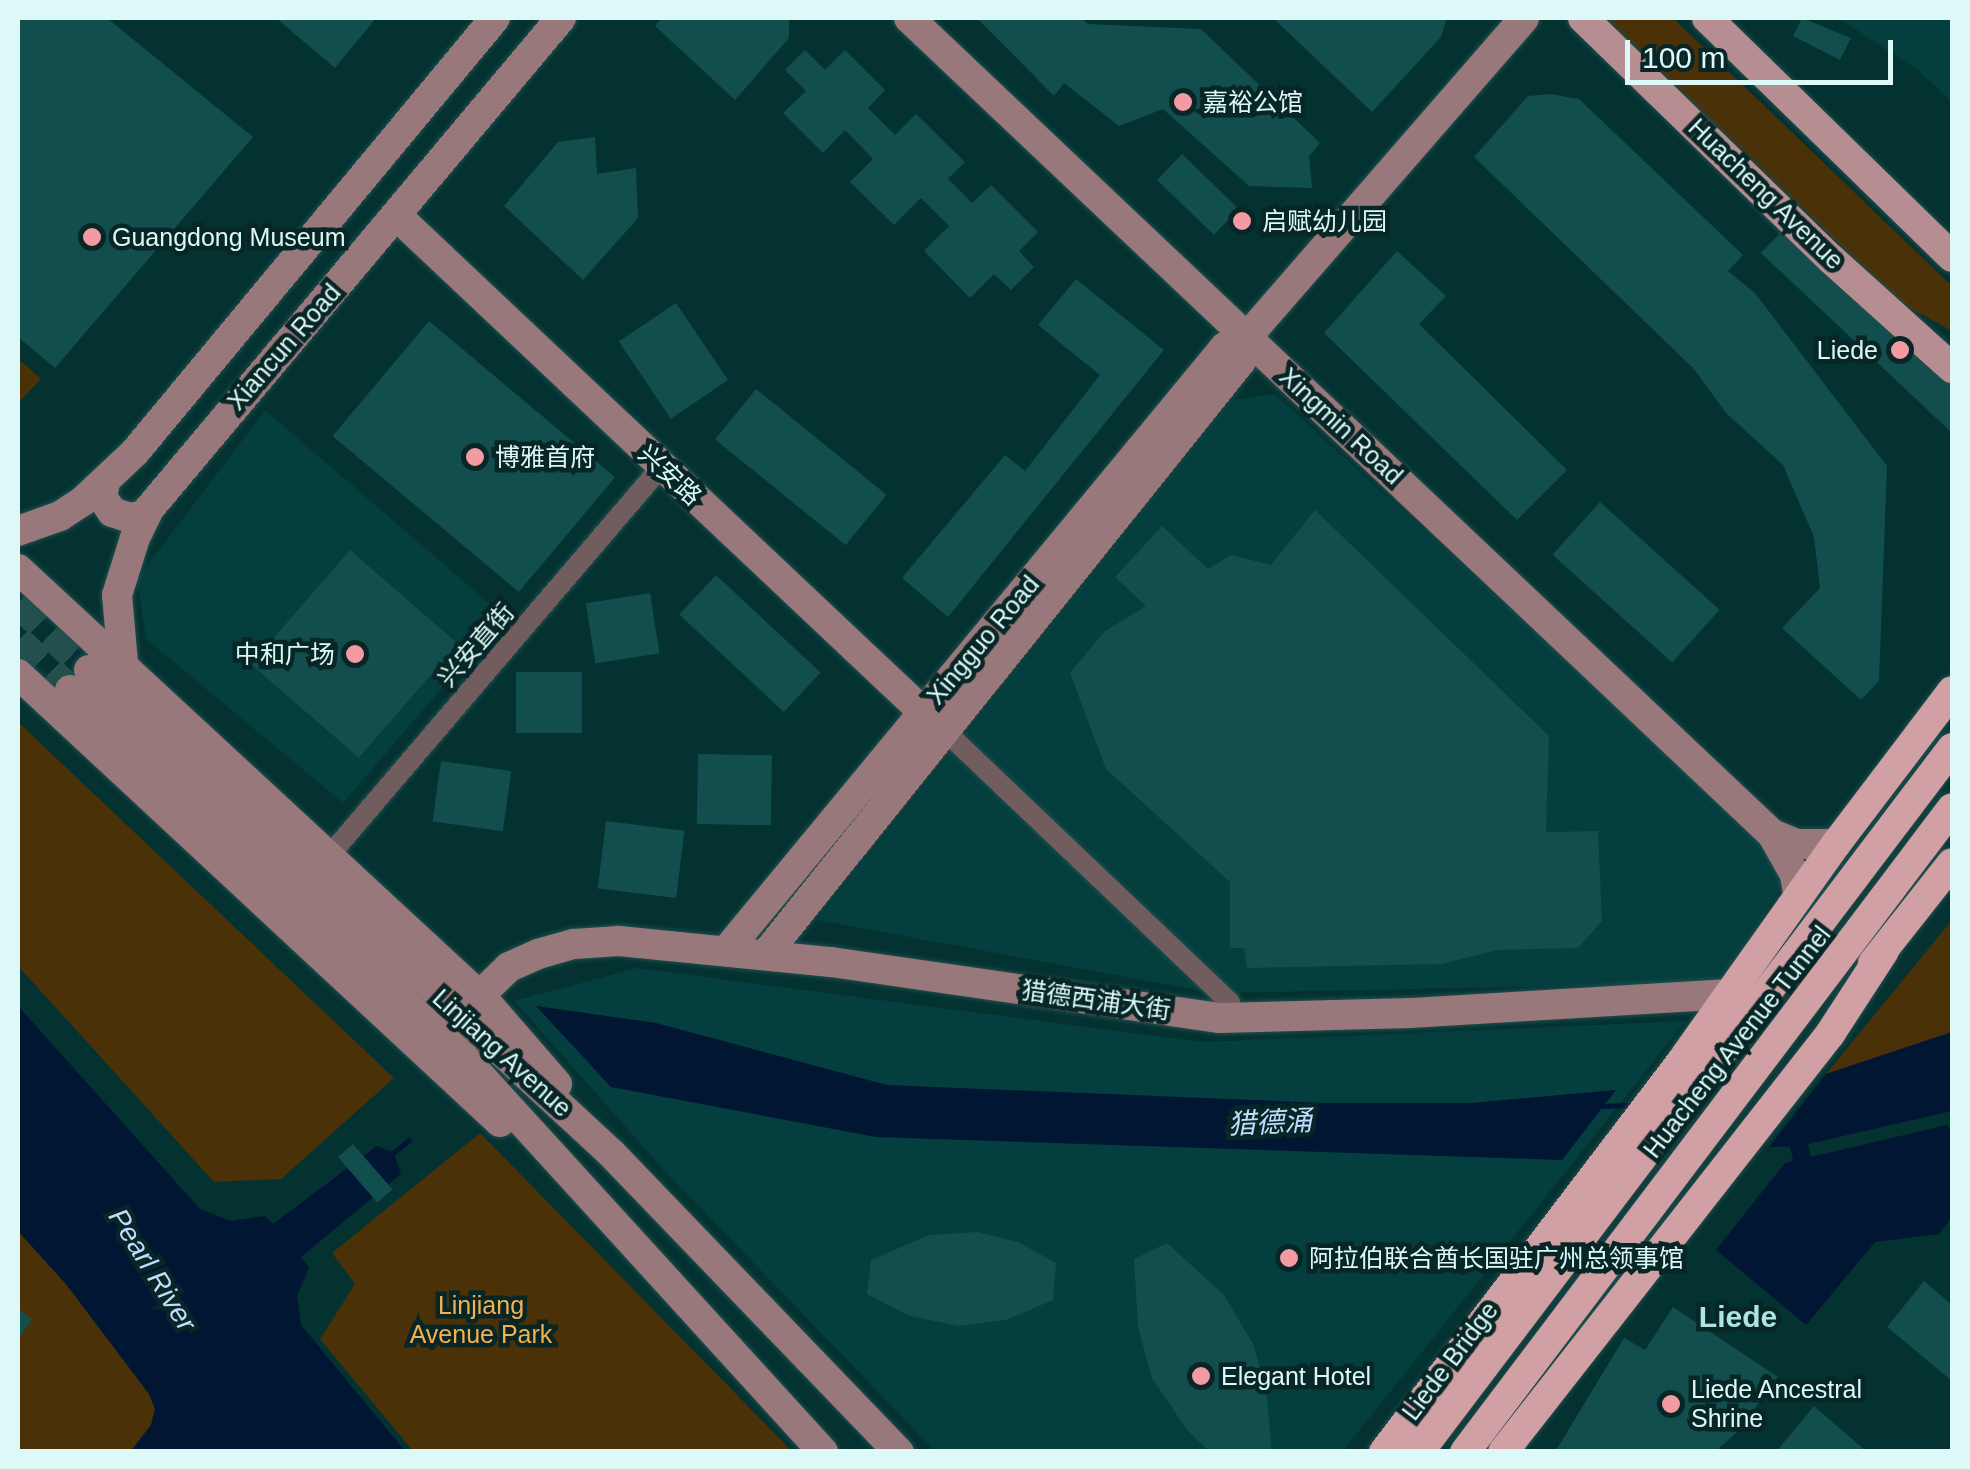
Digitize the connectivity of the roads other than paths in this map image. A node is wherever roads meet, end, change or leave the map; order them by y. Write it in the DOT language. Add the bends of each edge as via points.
graph roads {
  1 [pos="495,18"];
  2 [pos="561,18"];
  3 [pos="909,18"];
  4 [pos="1524,18"];
  5 [pos="1583,18"];
  6 [pos="1706,18"];
  7 [pos="1909,215"];
  8 [pos="397,216"];
  9 [pos="1952,248"];
  10 [pos="1952,256"];
  11 [pos="1247,337"];
  12 [pos="1952,368"];
  13 [pos="661,467"];
  14 [pos="106,482"];
  15 [pos="147,514"];
  16 [pos="18,531"];
  17 [pos="18,568"];
  18 [pos="18,584"];
  19 [pos="67,614"];
  20 [pos="18,663"];
  21 [pos="122,663"];
  22 [pos="18,674"];
  23 [pos="71,689"];
  24 [pos="1952,691"];
  25 [pos="934,722"];
  26 [pos="1952,748"];
  27 [pos="1952,808"];
  28 [pos="1772,834"];
  29 [pos="1836,844"];
  30 [pos="329,856"];
  31 [pos="1952,862"];
  32 [pos="1798,895"];
  33 [pos="726,951"];
  34 [pos="766,954"];
  35 [pos="1730,994"];
  36 [pos="479,996"];
  37 [pos="1230,1018"];
  38 [pos="1722,1050"];
  39 [pos="1686,1055"];
  40 [pos="1643,1135"];
  41 [pos="612,1154"];
  42 [pos="1676,1199"];
  43 [pos="1567,1212"];
  44 [pos="1602,1212"];
  45 [pos="823,1452"];
  46 [pos="899,1452"];
  47 [pos="1384,1452"];
  48 [pos="1419,1452"];
  49 [pos="1465,1452"];
  50 [pos="1503,1452"];
  1 -- 14 [label="street, Xiancun Road"];
  2 -- 8 [label="street, Xiancun Road"];
  3 -- 11 [label="street, Xingmin Road"];
  4 -- 11 [label="street, Xingguo Road"];
  5 -- 12 [label="main road, Huacheng Avenue"];
  6 -- 7 [label="main road"];
  7 -- 9 [label="main road"];
  7 -- 10 [label="main road"];
  8 -- 13 [label="street, 兴安路"];
  8 -- 15 [label="street, Xiancun Road"];
  11 -- 25 [label="street, Xingguo Road" via="1226,348"];
  11 -- 28 [label="street, Xingmin Road"];
  13 -- 25 [label="street, 兴安路"];
  13 -- 30 [label="street, 兴安直街"];
  14 -- 15 [label="street" via="102,497 112,512"];
  14 -- 16 [label="street, Xiancun Road" via="60,516"];
  15 -- 21 [label="street, Xiancun Road" via="117,595"];
  17 -- 19 [label="street"];
  18 -- 19 [label="street"];
  19 -- 21 [label="street"];
  20 -- 23 [label="street"];
  21 -- 30 [label="street"];
  22 -- 23 [label="street"];
  23 -- 41 [label="street, Linjiang Avenue"];
  23 -- 45 [label="street, Linjiang Avenue" via="402,997"];
  24 -- 29 [label="highway"];
  25 -- 33 [label="street, Xingguo Road"];
  25 -- 34 [label="street, Xingguo Road"];
  25 -- 37 [label="street" via="1230,1002"];
  26 -- 38 [label="highway, Huacheng Avenue Tunnel"];
  27 -- 42 [label="highway, Huacheng Avenue Tunnel" via="1775,1042"];
  28 -- 29 [label="street" via="1812,846"];
  28 -- 32 [label="street, Xingmin Road" via="1795,875"];
  29 -- 32 [label="highway"];
  30 -- 36 [label="street"];
  31 -- 42 [label="highway" via="1818,1035"];
  32 -- 35 [label="highway"];
  33 -- 34 [label="street, 猎德西浦大街"];
  33 -- 36 [label="street, 猎德西浦大街" via="618,940 574,944 508,967"];
  34 -- 37 [label="street, 猎德西浦大街"];
  35 -- 37 [label="street, 猎德西浦大街"];
  35 -- 39 [label="highway"];
  36 -- 41 [label="street"];
  38 -- 40 [label="highway"];
  38 -- 44 [label="highway, Huacheng Avenue Tunnel"];
  39 -- 40 [label="highway"];
  39 -- 43 [label="highway"];
  40 -- 43 [label="highway"];
  40 -- 44 [label="highway"];
  41 -- 46 [label="street, Linjiang Avenue"];
  42 -- 49 [label="highway" via="1570,1314"];
  42 -- 50 [label="highway"];
  43 -- 47 [label="highway"];
  44 -- 48 [label="highway, Liede Bridge"];
}
